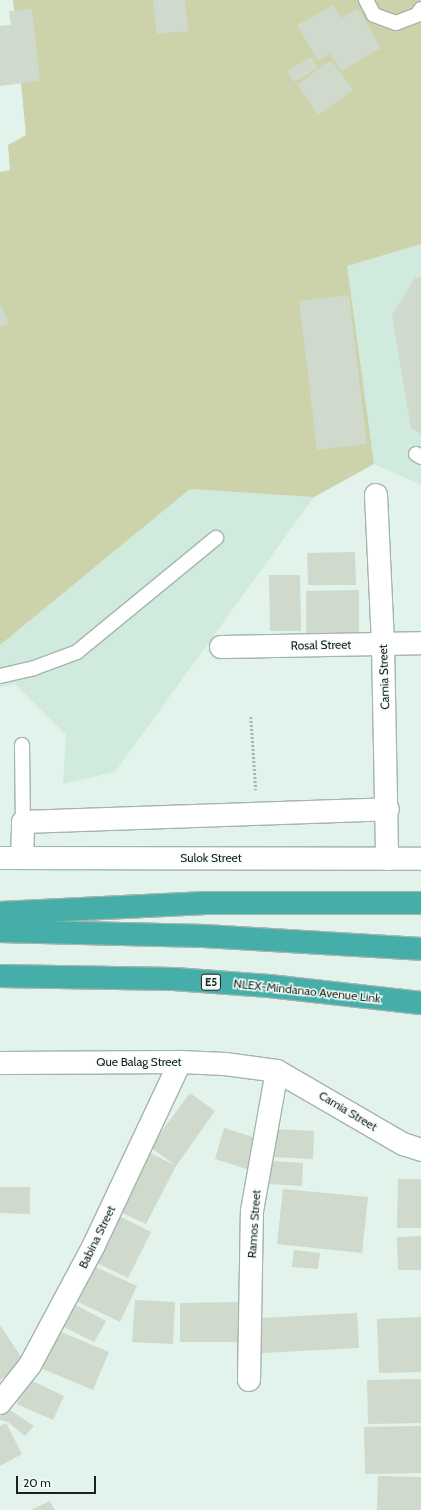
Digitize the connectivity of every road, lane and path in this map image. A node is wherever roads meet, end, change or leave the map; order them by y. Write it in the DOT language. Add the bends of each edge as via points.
graph roads {
  1 [pos="366,0"];
  2 [pos="421,9"];
  3 [pos="376,495"];
  4 [pos="216,538"];
  5 [pos="421,643"];
  6 [pos="383,644"];
  7 [pos="221,647"];
  8 [pos="0,676"];
  9 [pos="251,717"];
  10 [pos="22,745"];
  11 [pos="388,809"];
  12 [pos="257,814"];
  13 [pos="23,822"];
  14 [pos="0,858"];
  15 [pos="22,858"];
  16 [pos="387,859"];
  17 [pos="421,859"];
  18 [pos="421,903"];
  19 [pos="0,913"];
  20 [pos="0,931"];
  21 [pos="421,949"];
  22 [pos="0,976"];
  23 [pos="421,1003"];
  24 [pos="180,1062"];
  25 [pos="0,1063"];
  26 [pos="277,1071"];
  27 [pos="421,1150"];
  28 [pos="249,1380"];
  29 [pos="0,1403"];
  1 -- 2 [label="lane" via="374,15 396,23 417,15"];
  3 -- 6 [label="street, Camia Street"];
  4 -- 8 [label="lane" via="77,652 34,668"];
  5 -- 6 [label="street, Rosal Street"];
  6 -- 7 [label="street, Rosal Street"];
  6 -- 11 [label="street, Camia Street"];
  9 -- 12 [label="path"];
  10 -- 13 [label="lane"];
  11 -- 12 [label="street"];
  11 -- 16 [label="street, Camia Street"];
  12 -- 13 [label="street"];
  13 -- 15 [label="street"];
  14 -- 15 [label="street, Sulok Street"];
  15 -- 16 [label="street, Sulok Street"];
  16 -- 17 [label="street, Sulok Street"];
  18 -- 19 [label="highway" via="206,903"];
  20 -- 21 [label="highway" via="204,936"];
  22 -- 23 [label="highway, NLEX-Mindanao Avenue Link / E5" via="174,979 270,986"];
  24 -- 25 [label="street, Que Balag Street"];
  24 -- 26 [label="street, Que Balag Street" via="225,1064"];
  24 -- 29 [label="street, Babina Street" via="94,1245 30,1365"];
  26 -- 27 [label="street, Camia Street" via="403,1144"];
  26 -- 28 [label="street, Ramos Street" via="252,1212"];
}
